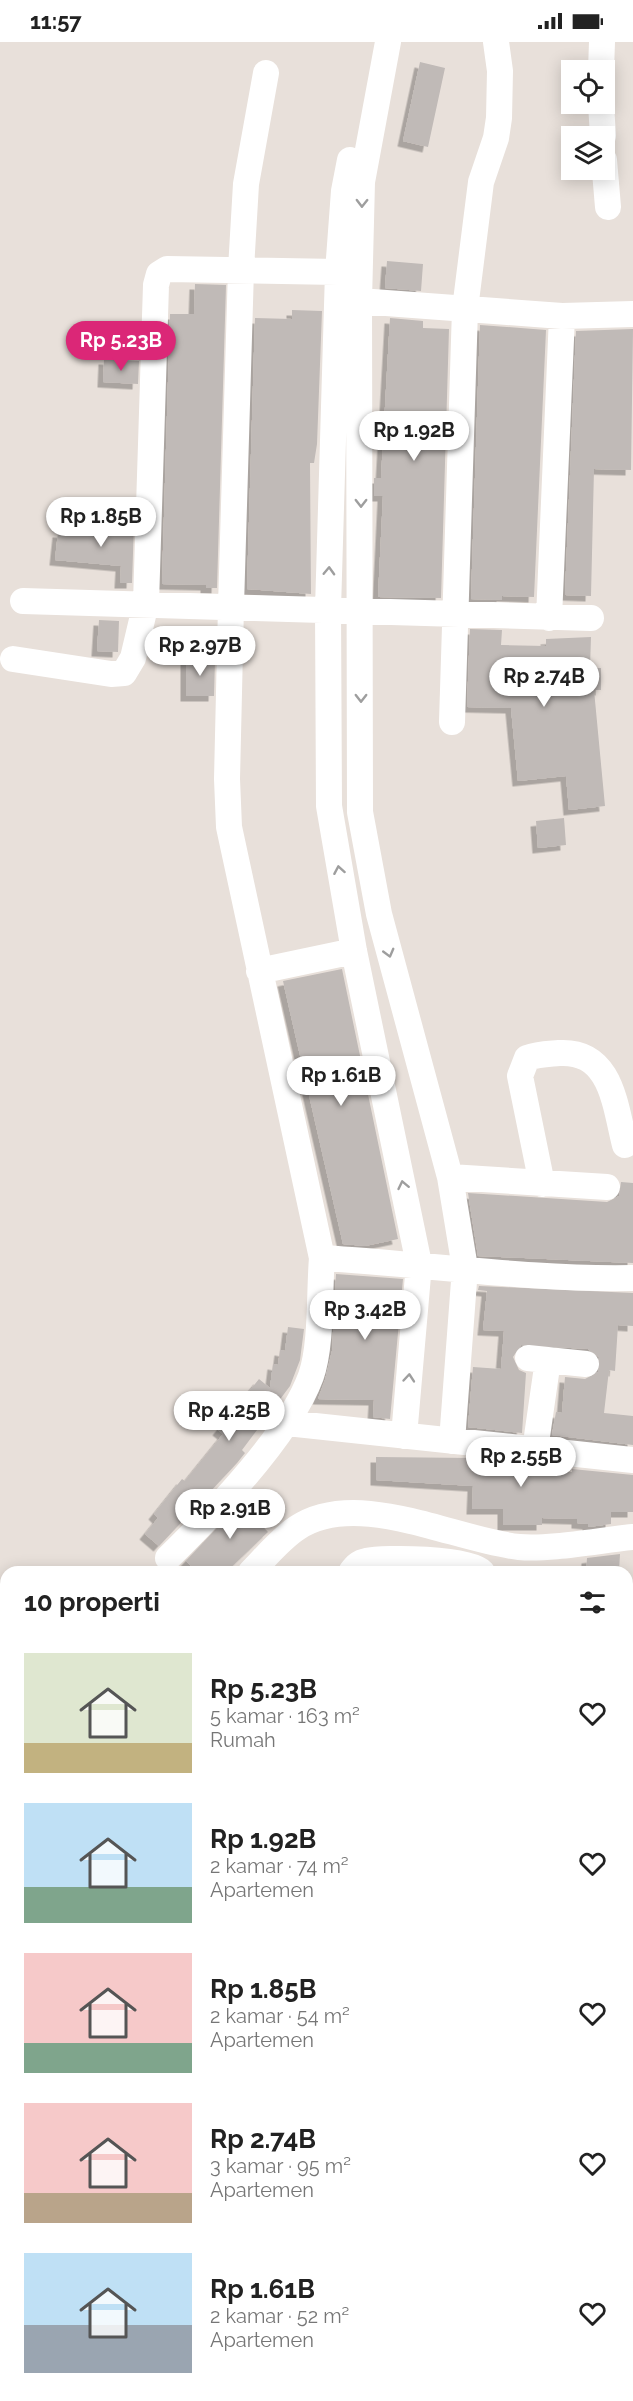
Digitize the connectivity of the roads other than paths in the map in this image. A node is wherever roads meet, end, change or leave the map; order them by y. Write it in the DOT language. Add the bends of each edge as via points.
graph roads {
  1 [pos="374,42"];
  2 [pos="388,42"];
  3 [pos="496,42"];
  4 [pos="602,42"];
  5 [pos="601,60"];
  6 [pos="266,74"];
  7 [pos="606,180"];
  8 [pos="608,207"];
  9 [pos="241,269"];
  10 [pos="338,272"];
  11 [pos="359,301"];
  12 [pos="465,309"];
  13 [pos="633,314"];
  14 [pos="562,316"];
  15 [pos="23,601"];
  16 [pos="146,603"];
  17 [pos="231,606"];
  18 [pos="328,609"];
  19 [pos="362,612"];
  20 [pos="455,614"];
  21 [pos="549,618"];
  22 [pos="591,618"];
  23 [pos="13,659"];
  24 [pos="452,722"];
  25 [pos="379,914"];
  26 [pos="348,918"];
  27 [pos="354,951"];
  28 [pos="259,971"];
  29 [pos="625,1145"];
  30 [pos="450,1177"];
  31 [pos="542,1184"];
  32 [pos="607,1187"];
  33 [pos="322,1257"];
  34 [pos="419,1264"];
  35 [pos="465,1268"];
  36 [pos="633,1278"];
  37 [pos="586,1364"];
  38 [pos="287,1424"];
  39 [pos="404,1436"];
  40 [pos="452,1441"];
  41 [pos="535,1450"];
  42 [pos="633,1460"];
  43 [pos="633,1537"];
  44 [pos="168,1557"];
  45 [pos="257,1566"];
  46 [pos="358,1566"];
  47 [pos="384,1566"];
  48 [pos="469,1566"];
  1 -- 10 [label="street" via="344,191"];
  2 -- 11 [label="street, one-way" via="362,182"];
  3 -- 12 [label="street" via="499,118 479,192"];
  4 -- 5 [label="street"];
  6 -- 9 [label="street" via="246,184"];
  7 -- 8 [label="street"];
  9 -- 10 [label="street"];
  9 -- 16 [label="street" via="166,269 156,280"];
  9 -- 17 [label="street"];
  18 -- 10 [label="street, one-way"];
  11 -- 12 [label="street"];
  11 -- 19 [label="street, one-way"];
  12 -- 14 [label="street"];
  12 -- 20 [label="street"];
  13 -- 14 [label="street"];
  14 -- 21 [label="street"];
  15 -- 16 [label="street"];
  16 -- 17 [label="street"];
  16 -- 23 [label="street" via="134,658 124,673"];
  17 -- 18 [label="street"];
  17 -- 28 [label="street" via="229,827"];
  18 -- 19 [label="street"];
  26 -- 18 [label="street, one-way" via="328,806"];
  19 -- 20 [label="street"];
  19 -- 25 [label="street, one-way" via="360,812"];
  20 -- 21 [label="street"];
  20 -- 24 [label="street"];
  21 -- 22 [label="street"];
  25 -- 26 [label="street"];
  25 -- 30 [label="street, one-way"];
  26 -- 27 [label="street"];
  27 -- 28 [label="street"];
  34 -- 27 [label="street, one-way"];
  28 -- 33 [label="street"];
  29 -- 31 [label="street" via="608,1082 591,1058 568,1053 527,1058 520,1076"];
  30 -- 31 [label="street"];
  30 -- 35 [label="street"];
  31 -- 32 [label="street"];
  33 -- 34 [label="street"];
  33 -- 38 [label="street" via="319,1326 311,1375"];
  34 -- 35 [label="street"];
  39 -- 34 [label="street, one-way"];
  35 -- 36 [label="street" via="536,1278"];
  35 -- 40 [label="street"];
  37 -- 41 [label="street" via="538,1359"];
  38 -- 39 [label="street"];
  38 -- 44 [label="street" via="208,1519"];
  39 -- 40 [label="street"];
  40 -- 41 [label="street"];
  41 -- 42 [label="street"];
  43 -- 45 [label="street" via="521,1547 393,1518 341,1512 297,1528"];
  46 -- 47 [label="street" via="363,1561"];
  47 -- 48 [label="street" via="398,1558"];
}
